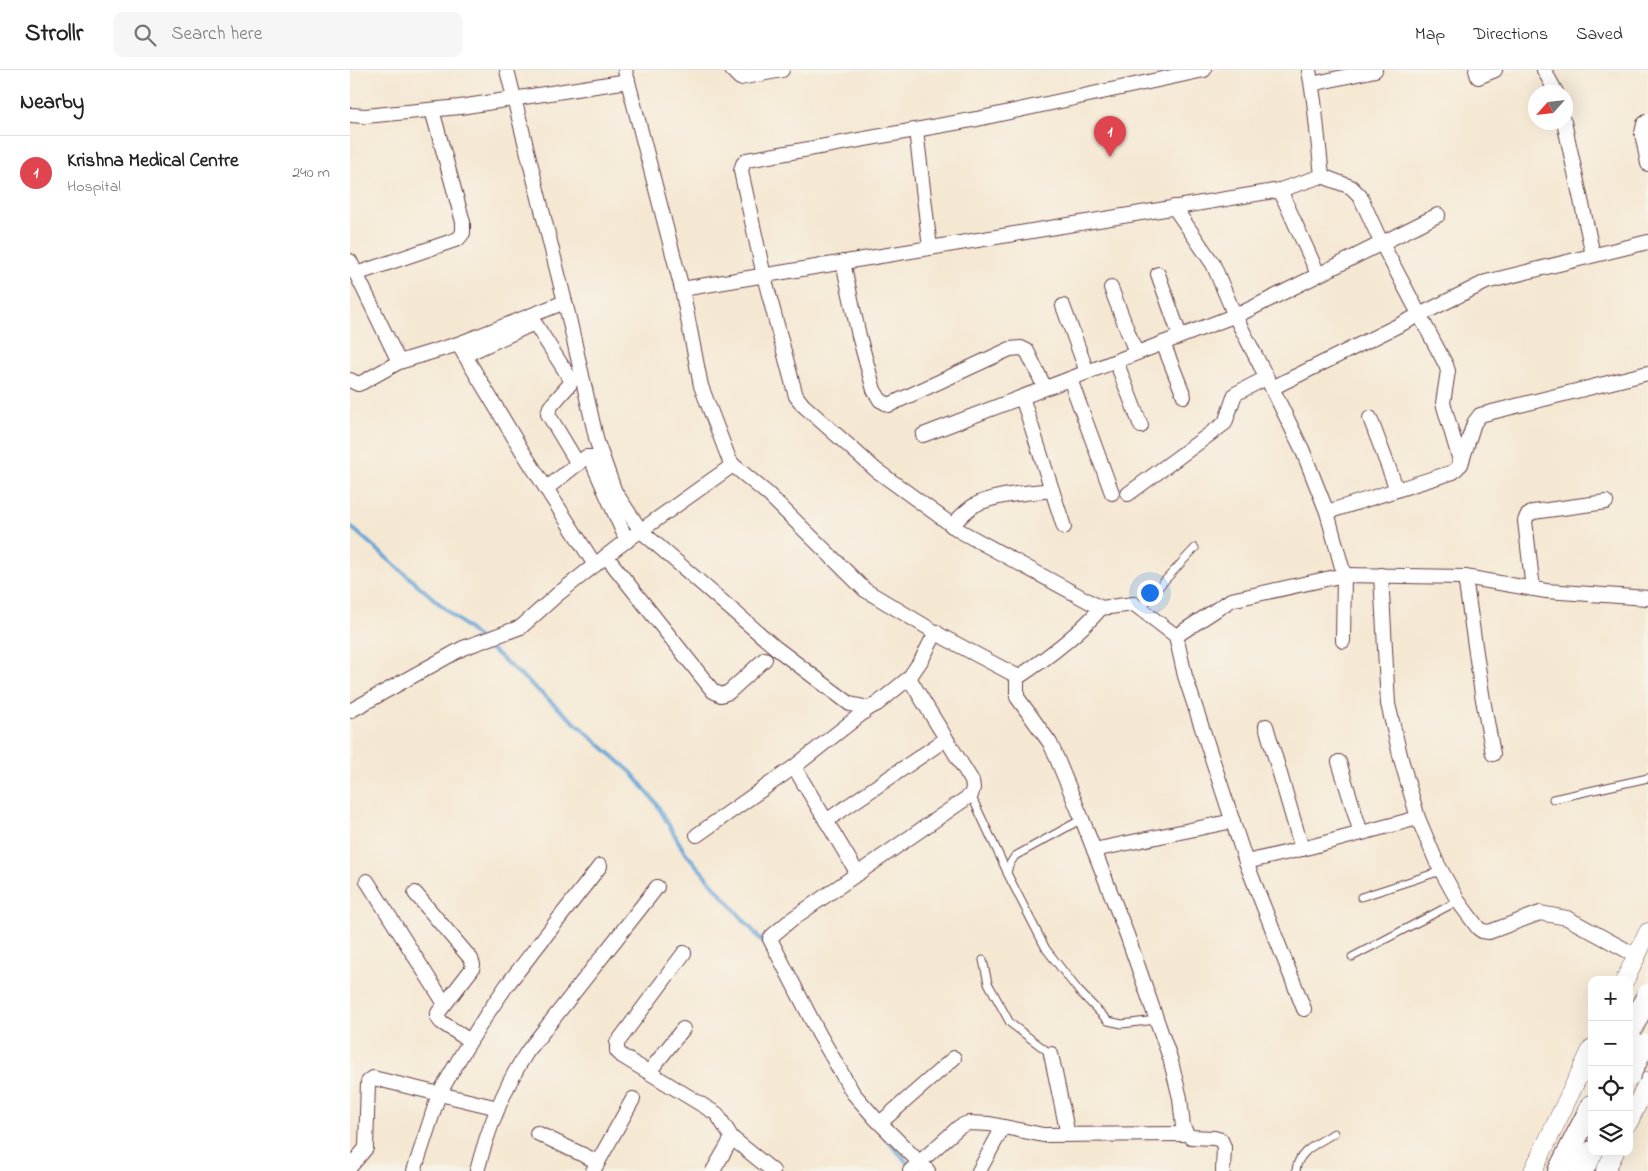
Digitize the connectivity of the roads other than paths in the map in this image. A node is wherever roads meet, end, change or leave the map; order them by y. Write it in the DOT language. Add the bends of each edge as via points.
graph roads {
  1 [pos="507,70"];
  2 [pos="732,70"];
  3 [pos="782,70"];
  4 [pos="1202,70"];
  5 [pos="1309,70"];
  6 [pos="1375,70"];
  7 [pos="1476,70"];
  8 [pos="1495,70"];
  9 [pos="1544,70"];
  10 [pos="626,75"];
  11 [pos="1312,84"];
  12 [pos="1552,85"];
  13 [pos="515,98"];
  14 [pos="432,110"];
  15 [pos="350,115"];
  16 [pos="1648,122"];
  17 [pos="916,130"];
  18 [pos="1566,130"];
  19 [pos="1648,164"];
  20 [pos="1322,176"];
  21 [pos="1280,190"];
  22 [pos="1174,207"];
  23 [pos="1438,214"];
  24 [pos="1382,242"];
  25 [pos="1648,242"];
  26 [pos="930,248"];
  27 [pos="1593,255"];
  28 [pos="843,262"];
  29 [pos="353,267"];
  30 [pos="1158,274"];
  31 [pos="1318,274"];
  32 [pos="764,276"];
  33 [pos="1110,288"];
  34 [pos="682,289"];
  35 [pos="565,302"];
  36 [pos="1063,306"];
  37 [pos="1421,314"];
  38 [pos="1235,316"];
  39 [pos="1180,336"];
  40 [pos="1163,343"];
  41 [pos="462,349"];
  42 [pos="1136,353"];
  43 [pos="1116,361"];
  44 [pos="399,362"];
  45 [pos="1087,372"];
  46 [pos="1648,373"];
  47 [pos="1070,378"];
  48 [pos="350,380"];
  49 [pos="1269,383"];
  50 [pos="1045,388"];
  51 [pos="1184,396"];
  52 [pos="1022,397"];
  53 [pos="1370,418"];
  54 [pos="1142,426"];
  55 [pos="923,435"];
  56 [pos="578,464"];
  57 [pos="1462,464"];
  58 [pos="733,465"];
  59 [pos="546,489"];
  60 [pos="1052,490"];
  61 [pos="1397,490"];
  62 [pos="1112,493"];
  63 [pos="1128,494"];
  64 [pos="1606,502"];
  65 [pos="1327,512"];
  66 [pos="952,526"];
  67 [pos="1064,527"];
  68 [pos="641,531"];
  69 [pos="627,541"];
  70 [pos="1195,548"];
  71 [pos="600,561"];
  72 [pos="1344,575"];
  73 [pos="1381,575"];
  74 [pos="1465,577"];
  75 [pos="1533,590"];
  76 [pos="1648,598"];
  77 [pos="1101,608"];
  78 [pos="1141,609"];
  79 [pos="936,632"];
  80 [pos="1176,636"];
  81 [pos="1343,641"];
  82 [pos="765,659"];
  83 [pos="909,678"];
  84 [pos="1017,678"];
  85 [pos="869,708"];
  86 [pos="350,711"];
  87 [pos="1266,726"];
  88 [pos="946,739"];
  89 [pos="1492,754"];
  90 [pos="1339,762"];
  91 [pos="794,767"];
  92 [pos="1648,778"];
  93 [pos="971,795"];
  94 [pos="1553,799"];
  95 [pos="1418,818"];
  96 [pos="1082,819"];
  97 [pos="826,821"];
  98 [pos="1233,821"];
  99 [pos="1361,833"];
  100 [pos="697,835"];
  101 [pos="1094,850"];
  102 [pos="1302,850"];
  103 [pos="1246,862"];
  104 [pos="600,866"];
  105 [pos="1441,871"];
  106 [pos="1007,872"];
  107 [pos="858,874"];
  108 [pos="367,881"];
  109 [pos="657,887"];
  110 [pos="415,893"];
  111 [pos="1361,896"];
  112 [pos="1458,901"];
  113 [pos="1648,932"];
  114 [pos="684,953"];
  115 [pos="1636,956"];
  116 [pos="1352,957"];
  117 [pos="983,960"];
  118 [pos="1627,976"];
  119 [pos="1648,995"];
  120 [pos="444,1004"];
  121 [pos="1304,1009"];
  122 [pos="1156,1020"];
  123 [pos="1633,1023"];
  124 [pos="1633,1025"];
  125 [pos="1648,1029"];
  126 [pos="682,1030"];
  127 [pos="1648,1037"];
  128 [pos="470,1041"];
  129 [pos="1633,1048"];
  130 [pos="1051,1054"];
  131 [pos="1588,1056"];
  132 [pos="1648,1056"];
  133 [pos="954,1058"];
  134 [pos="1633,1067"];
  135 [pos="649,1072"];
  136 [pos="1633,1072"];
  137 [pos="1645,1087"];
  138 [pos="439,1094"];
  139 [pos="633,1099"];
  140 [pos="498,1108"];
  141 [pos="1589,1111"];
  142 [pos="1633,1113"];
  143 [pos="880,1123"];
  144 [pos="1003,1127"];
  145 [pos="537,1133"];
  146 [pos="1334,1133"];
  147 [pos="1187,1134"];
  148 [pos="1068,1135"];
  149 [pos="732,1138"];
  150 [pos="1590,1156"];
  151 [pos="1613,1156"];
  152 [pos="350,1167"];
  153 [pos="595,1167"];
  154 [pos="919,1167"];
  155 [pos="414,1171"];
  156 [pos="477,1171"];
  157 [pos="713,1171"];
  158 [pos="773,1171"];
  159 [pos="980,1171"];
  160 [pos="1223,1171"];
  161 [pos="1296,1171"];
  162 [pos="1533,1171"];
  163 [pos="1559,1171"];
  164 [pos="1582,1171"];
  165 [pos="1606,1171"];
  1 -- 13 [label="street"];
  2 -- 3 [label="street" via="740,78"];
  4 -- 17 [label="street"];
  5 -- 11 [label="street"];
  6 -- 11 [label="street"];
  7 -- 8 [label="street" via="1478,77"];
  9 -- 12 [label="street"];
  10 -- 13 [label="street"];
  10 -- 34 [label="street"];
  11 -- 20 [label="street"];
  13 -- 14 [label="street"];
  13 -- 35 [label="street"];
  14 -- 15 [label="street"];
  14 -- 29 [label="street" via="463,222 463,233 458,239"];
  16 -- 19 [label="street" via="1644,124 1642,133"];
  17 -- 26 [label="street"];
  17 -- 32 [label="street" via="747,160 741,171"];
  18 -- 27 [label="street"];
  20 -- 21 [label="street"];
  20 -- 24 [label="street" via="1351,187 1360,196"];
  21 -- 22 [label="street"];
  21 -- 31 [label="street"];
  22 -- 26 [label="street"];
  22 -- 38 [label="street" via="1213,264"];
  23 -- 24 [label="street"];
  24 -- 31 [label="street"];
  24 -- 37 [label="street"];
  25 -- 27 [label="street"];
  26 -- 28 [label="street"];
  27 -- 37 [label="street" via="1486,282"];
  28 -- 32 [label="street"];
  28 -- 50 [label="street" via="858,336 874,390 885,404 889,405 1010,349 1020,348 1027,351"];
  29 -- 44 [label="street"];
  30 -- 39 [label="street"];
  31 -- 38 [label="street"];
  32 -- 34 [label="street"];
  32 -- 66 [label="street" via="796,396 876,470"];
  33 -- 42 [label="street"];
  34 -- 58 [label="street" via="701,386"];
  35 -- 41 [label="street"];
  35 -- 68 [label="street" via="601,456 615,492"];
  36 -- 45 [label="street"];
  37 -- 49 [label="street"];
  37 -- 57 [label="street" via="1448,371 1443,403"];
  38 -- 39 [label="street"];
  38 -- 49 [label="street"];
  39 -- 40 [label="street"];
  40 -- 42 [label="street"];
  40 -- 51 [label="street"];
  41 -- 44 [label="street"];
  41 -- 56 [label="street" via="536,325 571,380 548,414"];
  41 -- 59 [label="street"];
  42 -- 43 [label="street"];
  43 -- 45 [label="street"];
  43 -- 54 [label="street"];
  44 -- 48 [label="street" via="358,384"];
  45 -- 47 [label="street"];
  46 -- 57 [label="street" via="1480,416 1474,423"];
  47 -- 50 [label="street"];
  47 -- 62 [label="street"];
  49 -- 63 [label="street" via="1234,394 1225,423"];
  49 -- 65 [label="street" via="1302,448"];
  50 -- 52 [label="street"];
  52 -- 55 [label="street"];
  52 -- 60 [label="street"];
  53 -- 61 [label="street"];
  56 -- 59 [label="street"];
  56 -- 69 [label="street" via="586,457 592,459"];
  57 -- 61 [label="street" via="1452,472"];
  58 -- 68 [label="street"];
  58 -- 79 [label="street" via="768,494 865,590"];
  59 -- 71 [label="street"];
  60 -- 66 [label="street" via="993,498 976,505"];
  60 -- 67 [label="street"];
  61 -- 65 [label="street"];
  64 -- 75 [label="street" via="1533,512 1527,516"];
  65 -- 72 [label="street"];
  66 -- 77 [label="street"];
  68 -- 69 [label="street"];
  68 -- 85 [label="street" via="776,648 850,704"];
  69 -- 71 [label="street"];
  70 -- 78 [label="lane"];
  71 -- 82 [label="street" via="713,691 721,695 729,692"];
  71 -- 86 [label="street" via="521,627 462,648"];
  72 -- 73 [label="street"];
  72 -- 80 [label="street" via="1231,600"];
  72 -- 81 [label="street"];
  73 -- 74 [label="street"];
  73 -- 95 [label="street" via="1388,704"];
  74 -- 75 [label="street"];
  74 -- 89 [label="street"];
  75 -- 76 [label="street"];
  77 -- 78 [label="street" via="1134,604"];
  77 -- 84 [label="street" via="1087,625"];
  78 -- 80 [label="street"];
  79 -- 83 [label="street"];
  79 -- 84 [label="street"];
  80 -- 98 [label="street" via="1185,676"];
  83 -- 85 [label="street"];
  83 -- 88 [label="street"];
  84 -- 96 [label="street" via="1017,697 1050,743"];
  85 -- 91 [label="street"];
  87 -- 102 [label="street"];
  88 -- 93 [label="street" via="972,781"];
  88 -- 97 [label="street"];
  90 -- 99 [label="street"];
  91 -- 97 [label="street"];
  91 -- 100 [label="street"];
  92 -- 94 [label="lane"];
  93 -- 106 [label="lane"];
  93 -- 107 [label="street"];
  95 -- 99 [label="street"];
  95 -- 105 [label="street"];
  96 -- 101 [label="street"];
  96 -- 106 [label="lane" via="1015,856"];
  97 -- 107 [label="street"];
  98 -- 101 [label="street"];
  98 -- 103 [label="street"];
  99 -- 102 [label="street"];
  101 -- 122 [label="street"];
  102 -- 103 [label="street"];
  103 -- 121 [label="street"];
  104 -- 128 [label="street" via="507,986"];
  105 -- 111 [label="lane"];
  105 -- 112 [label="street"];
  106 -- 122 [label="lane" via="1046,949 1078,990 1108,1021 1122,1024"];
  107 -- 143 [label="street" via="792,919 772,936 770,942 853,1093"];
  108 -- 120 [label="street"];
  109 -- 140 [label="street" via="527,1052"];
  110 -- 120 [label="street" via="473,965"];
  112 -- 115 [label="street" via="1482,931 1489,932 1540,913 1567,918"];
  112 -- 116 [label="lane"];
  113 -- 115 [label="street"];
  114 -- 135 [label="street" via="617,1043 617,1051 622,1056"];
  115 -- 118 [label="street"];
  117 -- 130 [label="lane" via="988,983 1010,1023"];
  119 -- 124 [label="highway, bridge"];
  120 -- 128 [label="street" via="438,1014 440,1022"];
  122 -- 147 [label="street" via="1172,1066"];
  123 -- 125 [label="street"];
  126 -- 135 [label="street"];
  127 -- 134 [label="highway, bridge"];
  128 -- 138 [label="street"];
  129 -- 132 [label="street"];
  130 -- 148 [label="street"];
  131 -- 162 [label="street"];
  133 -- 143 [label="street"];
  135 -- 149 [label="street" via="717,1114"];
  136 -- 137 [label="street"];
  137 -- 142 [label="street"];
  138 -- 140 [label="street"];
  138 -- 152 [label="street" via="370,1079 366,1148"];
  138 -- 155 [label="street"];
  139 -- 153 [label="street"];
  140 -- 156 [label="street"];
  141 -- 163 [label="highway"];
  143 -- 154 [label="street"];
  144 -- 148 [label="street" via="1043,1135"];
  144 -- 154 [label="street" via="968,1123 959,1127"];
  144 -- 159 [label="street"];
  145 -- 153 [label="street"];
  146 -- 161 [label="lane" via="1303,1153"];
  147 -- 148 [label="street"];
  147 -- 160 [label="street" via="1221,1140 1224,1147"];
  149 -- 157 [label="street"];
  149 -- 158 [label="street"];
  150 -- 164 [label="highway"];
  151 -- 165 [label="street"];
}
